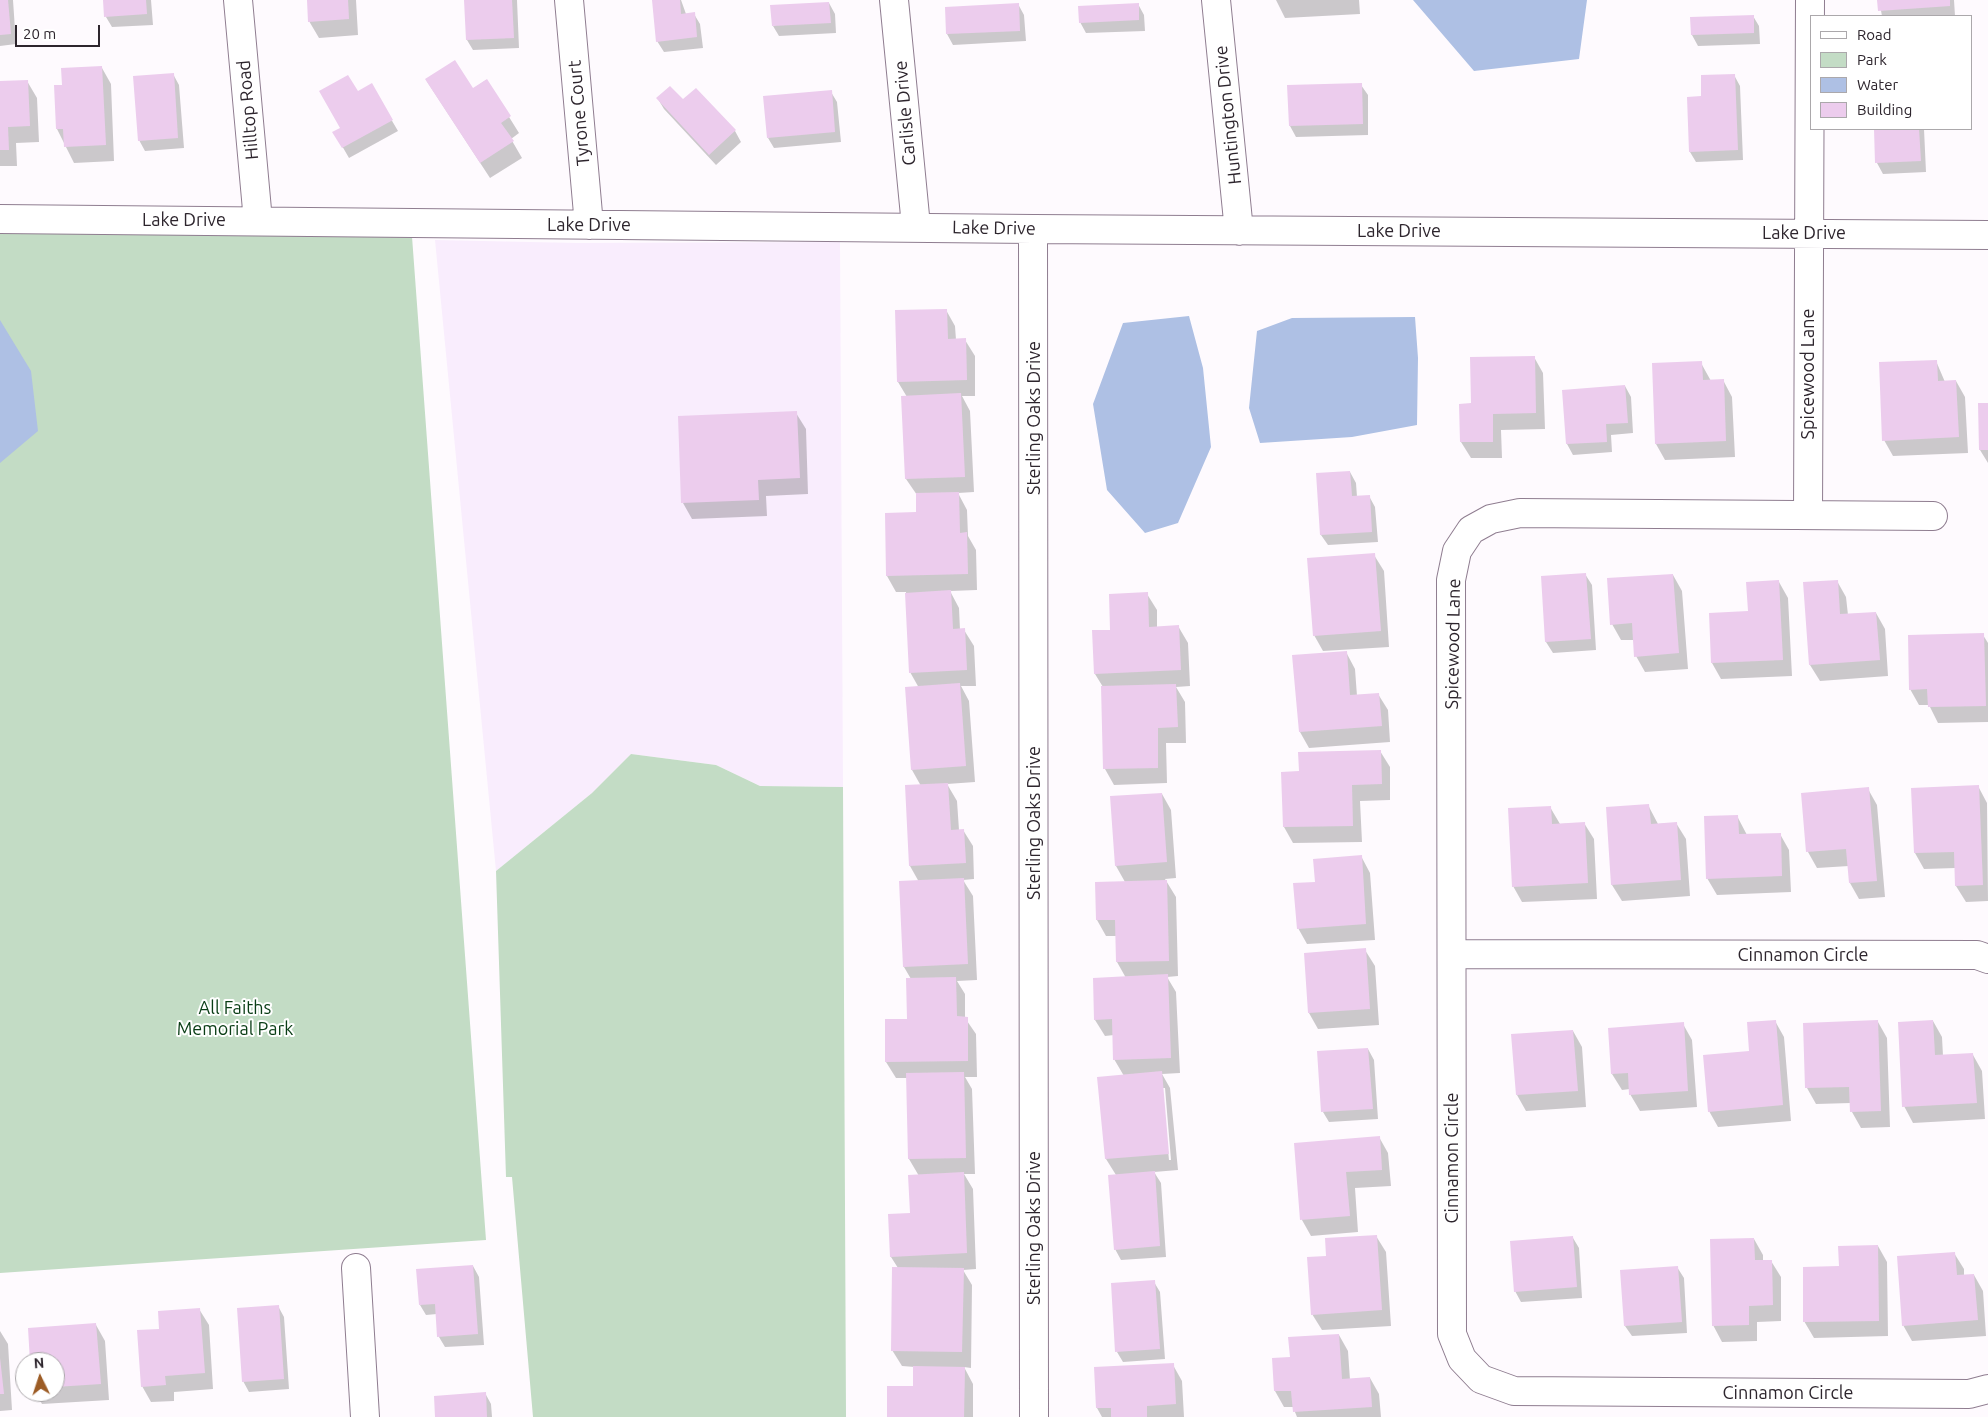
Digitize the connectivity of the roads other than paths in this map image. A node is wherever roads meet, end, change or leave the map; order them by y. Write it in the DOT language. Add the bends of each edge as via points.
graph roads {
  1 [pos="238,0"];
  2 [pos="569,0"];
  3 [pos="894,0"];
  4 [pos="1216,0"];
  5 [pos="1810,0"];
  6 [pos="0,219"];
  7 [pos="258,221"];
  8 [pos="589,225"];
  9 [pos="916,226"];
  10 [pos="1034,229"];
  11 [pos="1239,231"];
  12 [pos="1809,233"];
  13 [pos="1988,235"];
  14 [pos="1808,515"];
  15 [pos="1933,516"];
  16 [pos="1452,954"];
  17 [pos="1988,959"];
  18 [pos="356,1268"];
  19 [pos="1988,1389"];
  20 [pos="365,1417"];
  21 [pos="1034,1417"];
  1 -- 7 [label="street, Hilltop Road"];
  2 -- 8 [label="street, Tyrone Court"];
  3 -- 9 [label="street, Carlisle Drive"];
  4 -- 11 [label="street, Huntington Drive"];
  5 -- 12 [label="street, Spicewood Lane"];
  6 -- 7 [label="street, Lake Drive"];
  7 -- 8 [label="street, Lake Drive"];
  8 -- 9 [label="street, Lake Drive"];
  9 -- 10 [label="street, Lake Drive"];
  10 -- 11 [label="street, Lake Drive"];
  10 -- 21 [label="street, Sterling Oaks Drive"];
  11 -- 12 [label="street, Lake Drive"];
  12 -- 13 [label="street, Lake Drive"];
  12 -- 14 [label="street, Spicewood Lane"];
  14 -- 15 [label="street, Spicewood Lane"];
  14 -- 16 [label="street, Spicewood Lane" via="1520,513 1491,519 1471,530 1457,552 1451,580"];
  16 -- 17 [label="street, Cinnamon Circle" via="1968,955"];
  16 -- 19 [label="street, Cinnamon Circle" via="1452,1334 1462,1359 1481,1379 1514,1391 1969,1394"];
  18 -- 20 [label="street"];
}
